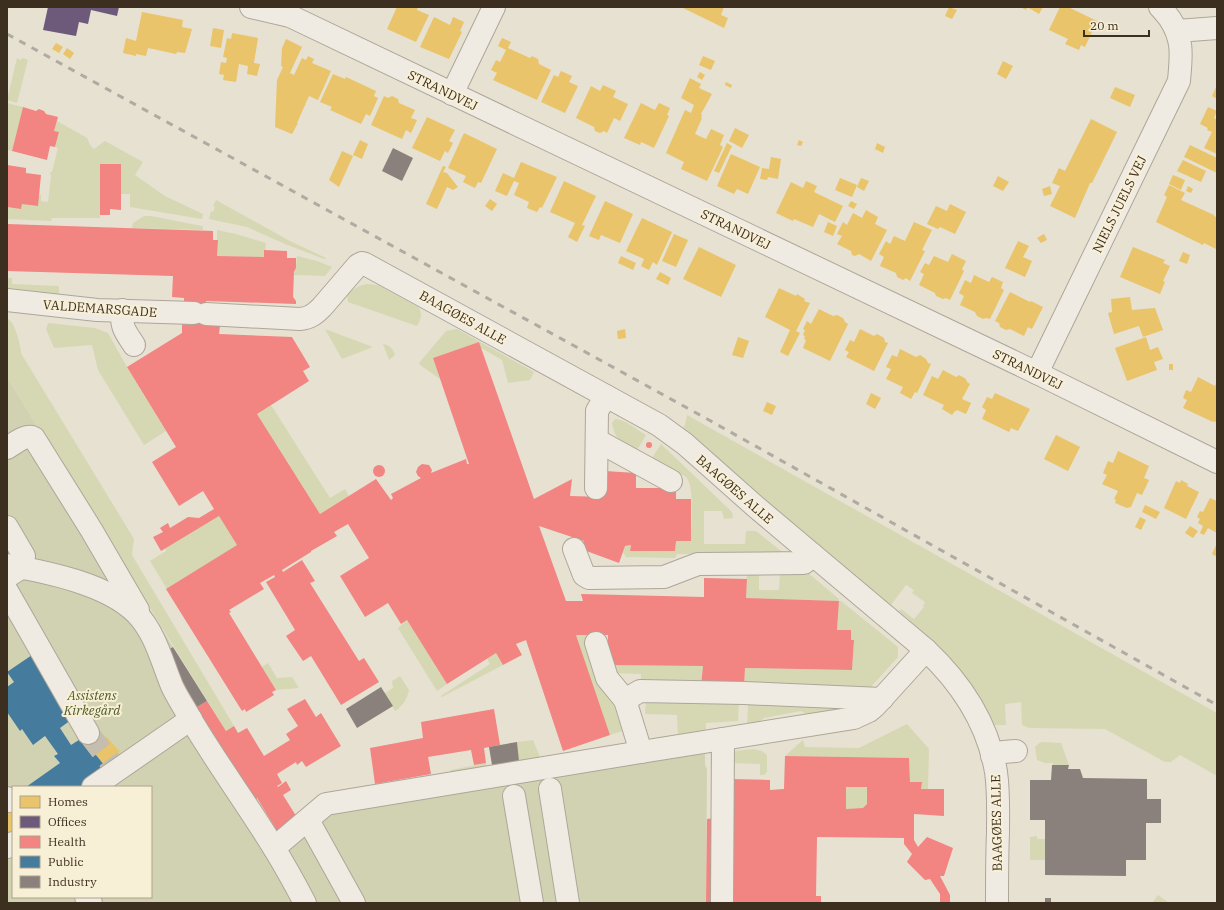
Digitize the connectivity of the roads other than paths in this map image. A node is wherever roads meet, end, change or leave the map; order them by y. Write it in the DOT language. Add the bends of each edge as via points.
graph roads {
  1 [pos="251,7"];
  2 [pos="494,7"];
  3 [pos="1160,7"];
  4 [pos="292,11"];
  5 [pos="1217,28"];
  6 [pos="1177,31"];
  7 [pos="452,94"];
  8 [pos="7,300"];
  9 [pos="122,310"];
  10 [pos="300,319"];
  11 [pos="134,345"];
  12 [pos="1037,373"];
  13 [pos="606,396"];
  14 [pos="598,441"];
  15 [pos="7,448"];
  16 [pos="1217,462"];
  17 [pos="671,481"];
  18 [pos="596,488"];
  19 [pos="7,527"];
  20 [pos="574,549"];
  21 [pos="813,555"];
  22 [pos="12,570"];
  23 [pos="7,592"];
  24 [pos="14,618"];
  25 [pos="145,624"];
  26 [pos="596,643"];
  27 [pos="926,650"];
  28 [pos="882,699"];
  29 [pos="625,700"];
  30 [pos="190,719"];
  31 [pos="88,733"];
  32 [pos="723,739"];
  33 [pos="1016,751"];
  34 [pos="641,752"];
  35 [pos="992,756"];
  36 [pos="94,786"];
  37 [pos="550,789"];
  38 [pos="514,796"];
  39 [pos="308,820"];
  40 [pos="274,848"];
  41 [pos="305,903"];
  42 [pos="354,903"];
  43 [pos="532,903"];
  44 [pos="568,903"];
  45 [pos="722,903"];
  46 [pos="997,903"];
  1 -- 4 [label="street, STRANDVEJ"];
  2 -- 7 [label="street"];
  3 -- 6 [label="street, NIELS JUELS VEJ"];
  4 -- 7 [label="street, STRANDVEJ"];
  5 -- 6 [label="street"];
  6 -- 12 [label="street, NIELS JUELS VEJ" via="1182,54 1179,81"];
  7 -- 12 [label="street, STRANDVEJ"];
  8 -- 9 [label="street, VALDEMARSGADE"];
  9 -- 10 [label="street, VALDEMARSGADE"];
  9 -- 11 [label="street" via="123,328"];
  10 -- 13 [label="street, BAAGØES ALLE" via="316,314 362,263"];
  12 -- 16 [label="street, STRANDVEJ"];
  13 -- 14 [label="street" via="597,411"];
  13 -- 21 [label="street, BAAGØES ALLE" via="675,436"];
  14 -- 17 [label="street"];
  14 -- 18 [label="street"];
  15 -- 25 [label="street" via="28,436 34,438 92,531"];
  19 -- 22 [label="street" via="24,556"];
  20 -- 21 [label="street" via="584,575 588,578 664,577 698,564 804,563"];
  21 -- 27 [label="street, BAAGØES ALLE"];
  22 -- 25 [label="street" via="45,572 84,584 126,605"];
  23 -- 24 [label="street"];
  24 -- 31 [label="street"];
  25 -- 30 [label="street"];
  26 -- 29 [label="street" via="607,678"];
  27 -- 28 [label="street"];
  27 -- 35 [label="street, BAAGØES ALLE" via="949,672 968,698 978,716"];
  28 -- 29 [label="street" via="640,691"];
  28 -- 32 [label="street" via="869,711 854,718"];
  29 -- 34 [label="street"];
  30 -- 36 [label="street" via="114,767"];
  30 -- 40 [label="street"];
  32 -- 34 [label="street"];
  32 -- 45 [label="street"];
  33 -- 35 [label="street"];
  34 -- 39 [label="street" via="326,804"];
  35 -- 46 [label="street, BAAGØES ALLE" via="998,803"];
  37 -- 44 [label="street"];
  38 -- 43 [label="street"];
  39 -- 40 [label="street"];
  39 -- 42 [label="street"];
  40 -- 41 [label="street"];
}
